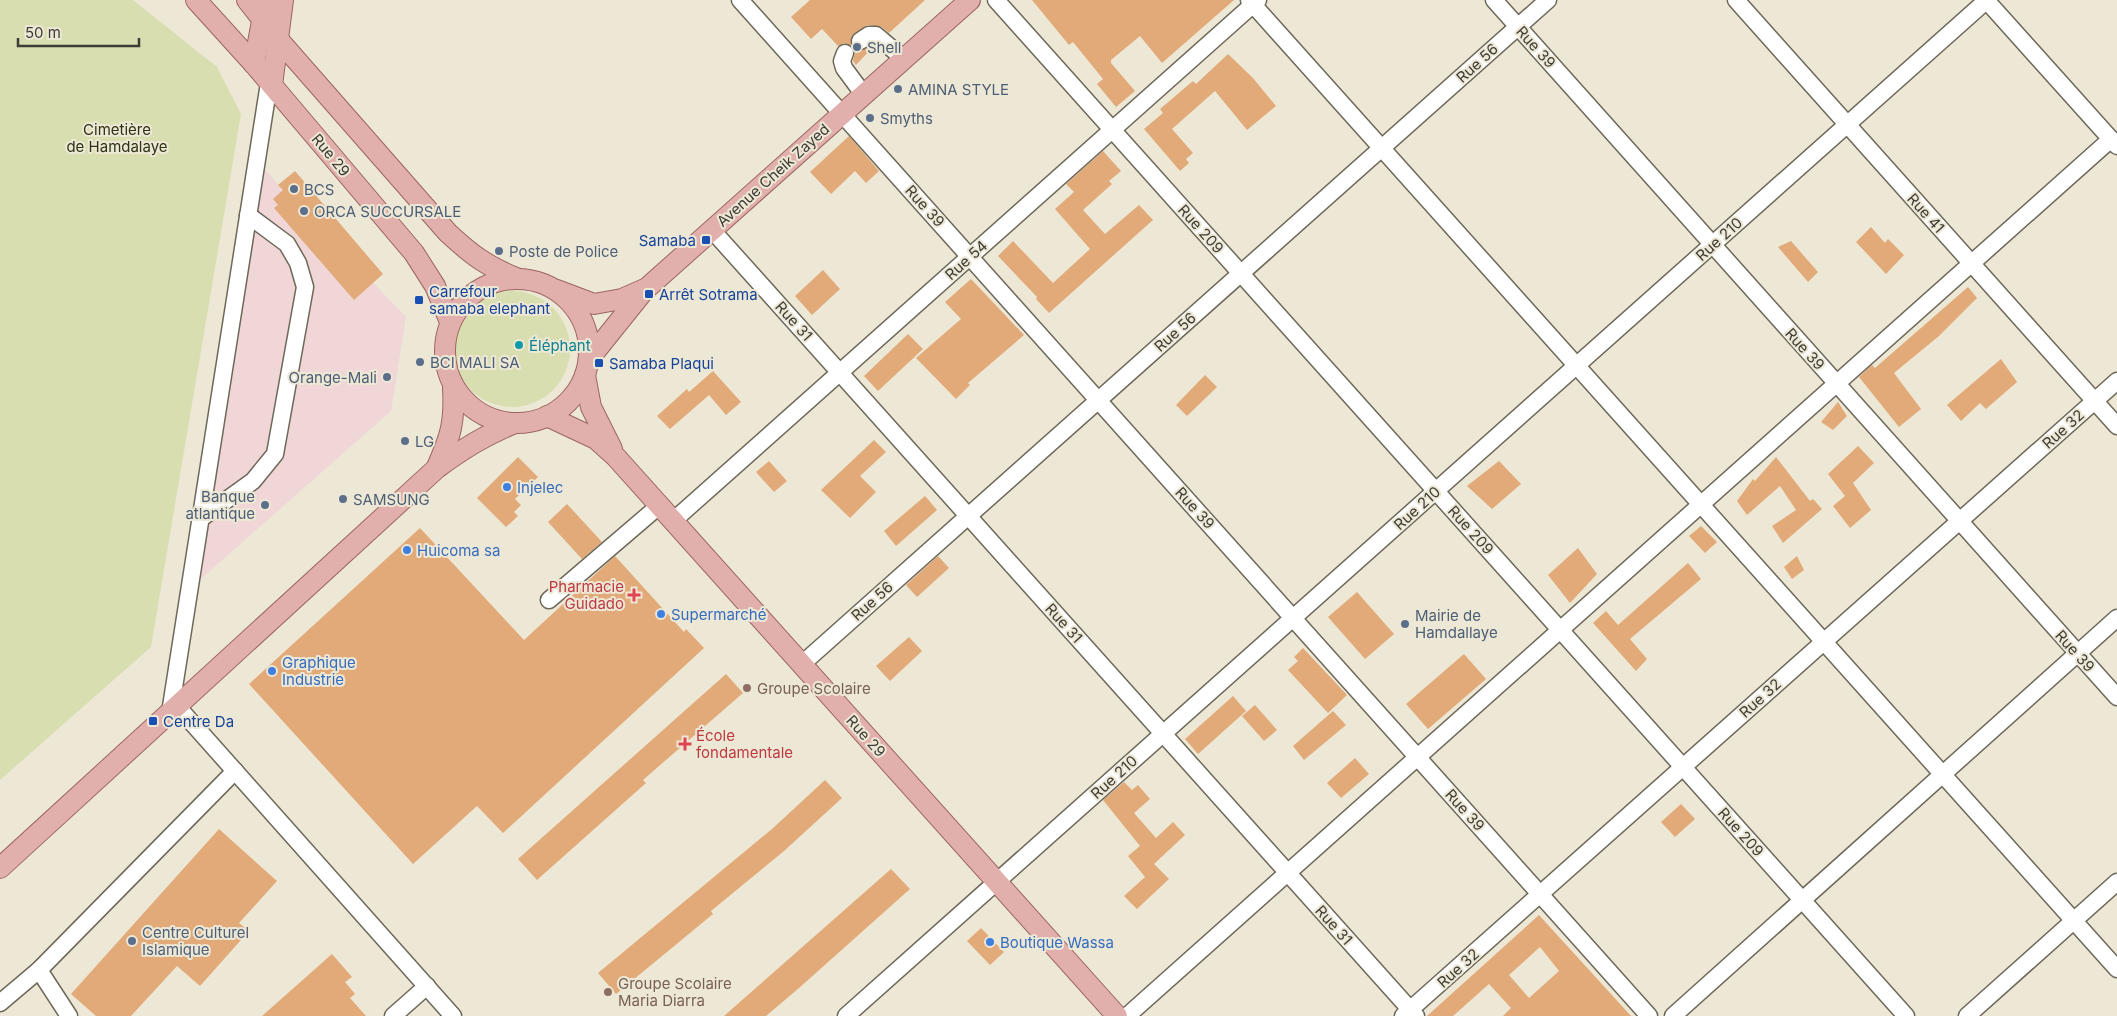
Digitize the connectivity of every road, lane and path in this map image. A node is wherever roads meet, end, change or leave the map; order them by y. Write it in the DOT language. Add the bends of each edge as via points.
graph roads {
  1 [pos="196,0"];
  2 [pos="247,0"];
  3 [pos="283,0"];
  4 [pos="740,0"];
  5 [pos="970,0"];
  6 [pos="996,0"];
  7 [pos="1494,0"];
  8 [pos="1548,0"];
  9 [pos="1736,0"];
  10 [pos="1987,0"];
  11 [pos="1253,1"];
  12 [pos="265,9"];
  13 [pos="1518,26"];
  14 [pos="277,38"];
  15 [pos="860,41"];
  16 [pos="845,53"];
  17 [pos="904,59"];
  18 [pos="254,64"];
  19 [pos="270,84"];
  20 [pos="864,95"];
  21 [pos="842,114"];
  22 [pos="1847,124"];
  23 [pos="1112,130"];
  24 [pos="2114,143"];
  25 [pos="1382,148"];
  26 [pos="248,215"];
  27 [pos="712,230"];
  28 [pos="1712,245"];
  29 [pos="970,257"];
  30 [pos="1972,264"];
  31 [pos="1241,273"];
  32 [pos="518,278"];
  33 [pos="647,288"];
  34 [pos="557,290"];
  35 [pos="450,322"];
  36 [pos="1576,366"];
  37 [pos="587,367"];
  38 [pos="840,373"];
  39 [pos="2117,381"];
  40 [pos="1837,384"];
  41 [pos="453,387"];
  42 [pos="1098,400"];
  43 [pos="2095,401"];
  44 [pos="547,416"];
  45 [pos="516,423"];
  46 [pos="2117,426"];
  47 [pos="615,456"];
  48 [pos="437,468"];
  49 [pos="1436,491"];
  50 [pos="660,505"];
  51 [pos="1701,505"];
  52 [pos="968,516"];
  53 [pos="200,519"];
  54 [pos="673,520"];
  55 [pos="1959,521"];
  56 [pos="550,600"];
  57 [pos="1293,618"];
  58 [pos="2117,618"];
  59 [pos="1560,630"];
  60 [pos="1824,642"];
  61 [pos="2078,654"];
  62 [pos="802,664"];
  63 [pos="2117,697"];
  64 [pos="174,709"];
  65 [pos="1163,734"];
  66 [pos="1418,757"];
  67 [pos="1683,767"];
  68 [pos="236,771"];
  69 [pos="1943,774"];
  70 [pos="0,868"];
  71 [pos="1288,873"];
  72 [pos="997,882"];
  73 [pos="2117,882"];
  74 [pos="1540,894"];
  75 [pos="1802,900"];
  76 [pos="2074,921"];
  77 [pos="2117,969"];
  78 [pos="39,970"];
  79 [pos="427,986"];
  80 [pos="0,1003"];
  81 [pos="1410,1014"];
  82 [pos="69,1016"];
  83 [pos="393,1016"];
  84 [pos="453,1016"];
  85 [pos="846,1016"];
  86 [pos="1117,1016"];
  87 [pos="1127,1016"];
  88 [pos="1649,1016"];
  89 [pos="1673,1016"];
  90 [pos="1906,1016"];
  91 [pos="1967,1016"];
  1 -- 18 [label="main road, Rue 29"];
  2 -- 12 [label="main road"];
  3 -- 14 [label="main road"];
  4 -- 21 [label="street, Rue 39"];
  5 -- 17 [label="main road, Avenue Cheik Zayed"];
  6 -- 23 [label="street, Rue 209"];
  7 -- 13 [label="street, Rue 39"];
  8 -- 13 [label="street, Rue 56"];
  9 -- 22 [label="street, Rue 41"];
  10 -- 22 [label="street, Rue 210"];
  10 -- 24 [label="street"];
  11 -- 23 [label="street, Rue 54"];
  11 -- 25 [label="street"];
  12 -- 14 [label="main road"];
  12 -- 18 [label="main road"];
  13 -- 25 [label="street, Rue 56"];
  13 -- 28 [label="street, Rue 39"];
  14 -- 19 [label="main road"];
  14 -- 32 [label="main road" via="448,232 491,268"];
  15 -- 17 [label="street" via="876,35"];
  16 -- 20 [label="street" via="844,68"];
  17 -- 20 [label="main road, Avenue Cheik Zayed"];
  18 -- 19 [label="main road, Rue 29"];
  19 -- 26 [label="street"];
  19 -- 35 [label="main road, Rue 29" via="414,253 435,286"];
  20 -- 21 [label="main road, Avenue Cheik Zayed"];
  21 -- 27 [label="main road, Avenue Cheik Zayed"];
  21 -- 29 [label="street, Rue 39"];
  22 -- 28 [label="street, Rue 210"];
  22 -- 30 [label="street, Rue 41"];
  23 -- 29 [label="street, Rue 54"];
  23 -- 31 [label="street, Rue 209"];
  24 -- 30 [label="street"];
  25 -- 31 [label="street, Rue 56"];
  25 -- 36 [label="street"];
  26 -- 53 [label="street"];
  26 -- 53 [label="street" via="287,244 298,263 305,288 275,454 253,481"];
  27 -- 33 [label="main road, Avenue Cheik Zayed"];
  27 -- 38 [label="street, Rue 31"];
  28 -- 36 [label="street, Rue 210"];
  28 -- 40 [label="street, Rue 39"];
  29 -- 38 [label="street, Rue 54"];
  29 -- 42 [label="street, Rue 39"];
  30 -- 40 [label="street"];
  30 -- 43 [label="street, Rue 41"];
  31 -- 42 [label="street, Rue 56"];
  31 -- 49 [label="street, Rue 209"];
  32 -- 34 [label="main road"];
  32 -- 35 [label="main road" via="497,281 478,290 462,304"];
  33 -- 34 [label="main road, Avenue Cheik Zayed" via="622,299 594,304"];
  33 -- 37 [label="main road"];
  34 -- 37 [label="main road" via="572,303 582,320 588,339"];
  35 -- 41 [label="main road" via="444,355"];
  36 -- 49 [label="street, Rue 210"];
  36 -- 51 [label="street"];
  37 -- 44 [label="main road" via="570,399"];
  37 -- 47 [label="main road, Rue 29" via="591,407"];
  38 -- 52 [label="street, Rue 31"];
  38 -- 54 [label="street, Rue 54"];
  39 -- 43 [label="street, Rue 32"];
  40 -- 51 [label="street"];
  40 -- 55 [label="street, Rue 39"];
  41 -- 45 [label="main road" via="470,406 484,415"];
  41 -- 48 [label="main road" via="451,436"];
  42 -- 52 [label="street, Rue 56"];
  42 -- 57 [label="street, Rue 39"];
  43 -- 46 [label="street, Rue 41"];
  43 -- 55 [label="street, Rue 32"];
  44 -- 45 [label="main road" via="532,422"];
  44 -- 47 [label="main road, Rue 29" via="596,439"];
  45 -- 48 [label="main road" via="464,448"];
  47 -- 50 [label="main road, Rue 29"];
  48 -- 64 [label="main road"];
  49 -- 57 [label="street, Rue 210"];
  49 -- 59 [label="street, Rue 209"];
  50 -- 54 [label="main road, Rue 29"];
  50 -- 56 [label="street"];
  51 -- 59 [label="street"];
  51 -- 60 [label="street"];
  52 -- 62 [label="street, Rue 56"];
  52 -- 65 [label="street, Rue 31"];
  53 -- 64 [label="street"];
  54 -- 62 [label="main road, Rue 29"];
  55 -- 60 [label="street, Rue 32"];
  55 -- 61 [label="street, Rue 39"];
  57 -- 65 [label="street, Rue 210"];
  57 -- 66 [label="street, Rue 39"];
  58 -- 61 [label="street"];
  59 -- 66 [label="street"];
  59 -- 67 [label="street, Rue 209"];
  60 -- 67 [label="street, Rue 32"];
  60 -- 69 [label="street"];
  61 -- 63 [label="street, Rue 39"];
  61 -- 69 [label="street"];
  62 -- 72 [label="main road, Rue 29"];
  64 -- 68 [label="street"];
  64 -- 70 [label="main road"];
  65 -- 71 [label="street, Rue 31"];
  65 -- 72 [label="street, Rue 210"];
  66 -- 71 [label="street"];
  66 -- 74 [label="street, Rue 39"];
  67 -- 74 [label="street, Rue 32"];
  67 -- 75 [label="street, Rue 209"];
  68 -- 78 [label="street"];
  68 -- 79 [label="street"];
  69 -- 75 [label="street"];
  69 -- 76 [label="street"];
  71 -- 81 [label="street, Rue 31"];
  71 -- 87 [label="street"];
  72 -- 85 [label="street, Rue 210"];
  72 -- 86 [label="main road, Rue 29"];
  73 -- 76 [label="street"];
  74 -- 81 [label="street, Rue 32"];
  74 -- 88 [label="street, Rue 39"];
  75 -- 89 [label="street"];
  75 -- 90 [label="street, Rue 209"];
  76 -- 77 [label="street"];
  76 -- 91 [label="street"];
  78 -- 80 [label="street"];
  78 -- 82 [label="street"];
  79 -- 83 [label="street"];
  79 -- 84 [label="street"];
}
